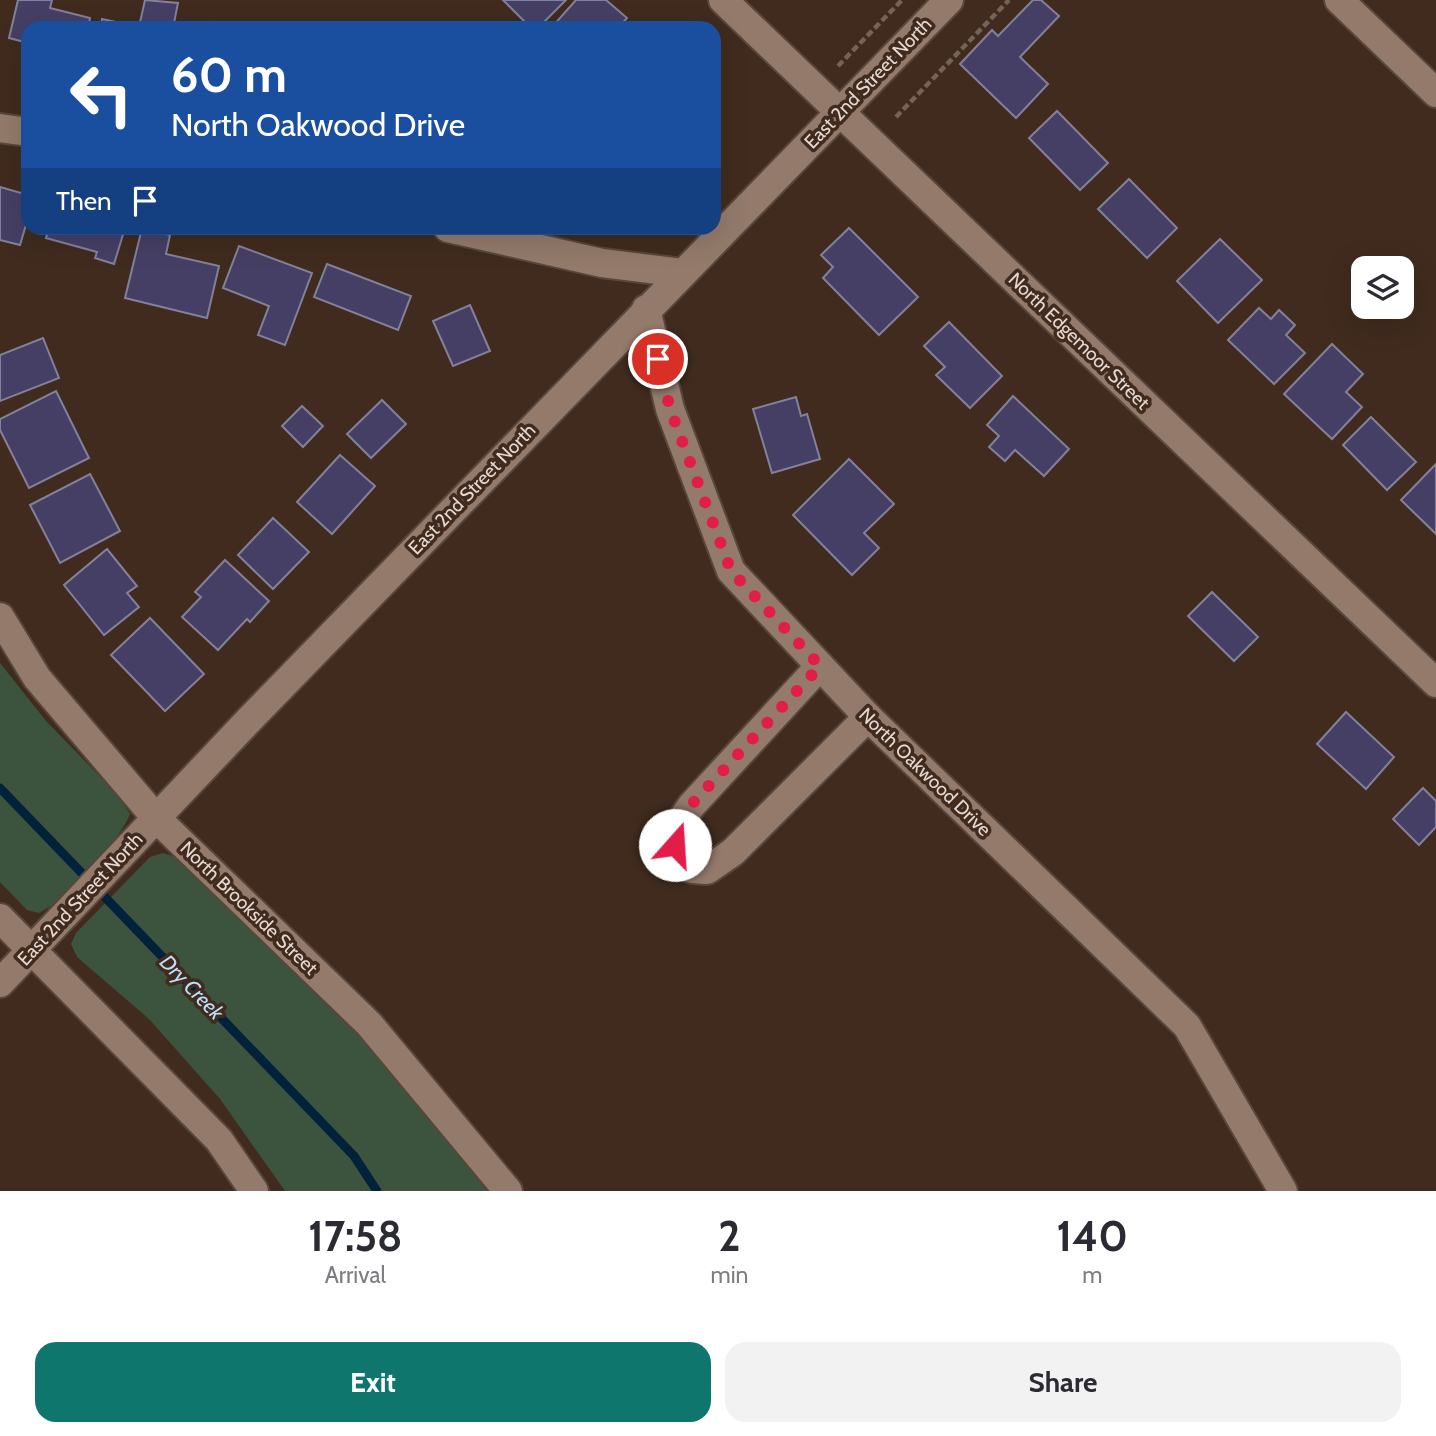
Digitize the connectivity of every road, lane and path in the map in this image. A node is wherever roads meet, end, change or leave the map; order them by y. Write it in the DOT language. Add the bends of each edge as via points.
graph roads {
  1 [pos="723,0"];
  2 [pos="902,0"];
  3 [pos="949,0"];
  4 [pos="1009,0"];
  5 [pos="1339,0"];
  6 [pos="838,66"];
  7 [pos="1436,93"];
  8 [pos="839,112"];
  9 [pos="896,117"];
  10 [pos="0,128"];
  11 [pos="21,131"];
  12 [pos="721,233"];
  13 [pos="479,235"];
  14 [pos="719,235"];
  15 [pos="682,273"];
  16 [pos="646,309"];
  17 [pos="0,617"];
  18 [pos="820,666"];
  19 [pos="1436,682"];
  20 [pos="868,717"];
  21 [pos="156,818"];
  22 [pos="0,918"];
  23 [pos="31,951"];
  24 [pos="0,983"];
  25 [pos="254,1191"];
  26 [pos="508,1191"];
  27 [pos="1283,1191"];
  1 -- 8 [label="street, North Edgemoor Street"];
  2 -- 6 [label="path"];
  3 -- 8 [label="street, East 2nd Street North"];
  4 -- 9 [label="path"];
  5 -- 7 [label="street"];
  8 -- 12 [label="street, East 2nd Street North"];
  8 -- 19 [label="street, North Edgemoor Street"];
  10 -- 11 [label="street"];
  13 -- 15 [label="street" via="601,263"];
  14 -- 15 [label="street, East 2nd Street North"];
  15 -- 16 [label="street, East 2nd Street North"];
  16 -- 18 [label="street, North Oakwood Drive" via="670,409 731,571"];
  16 -- 21 [label="street, East 2nd Street North"];
  17 -- 21 [label="street, North Brookside Street" via="37,678"];
  18 -- 20 [label="street, North Oakwood Drive"];
  18 -- 20 [label="street" via="691,805 676,828 680,858 692,869 707,870 733,852"];
  20 -- 27 [label="street, North Oakwood Drive" via="1187,1026"];
  21 -- 23 [label="street, East 2nd Street North"];
  21 -- 26 [label="street, North Brookside Street" via="369,1024"];
  22 -- 23 [label="street"];
  23 -- 24 [label="street, East 2nd Street North"];
  23 -- 25 [label="street" via="219,1140"];
}
